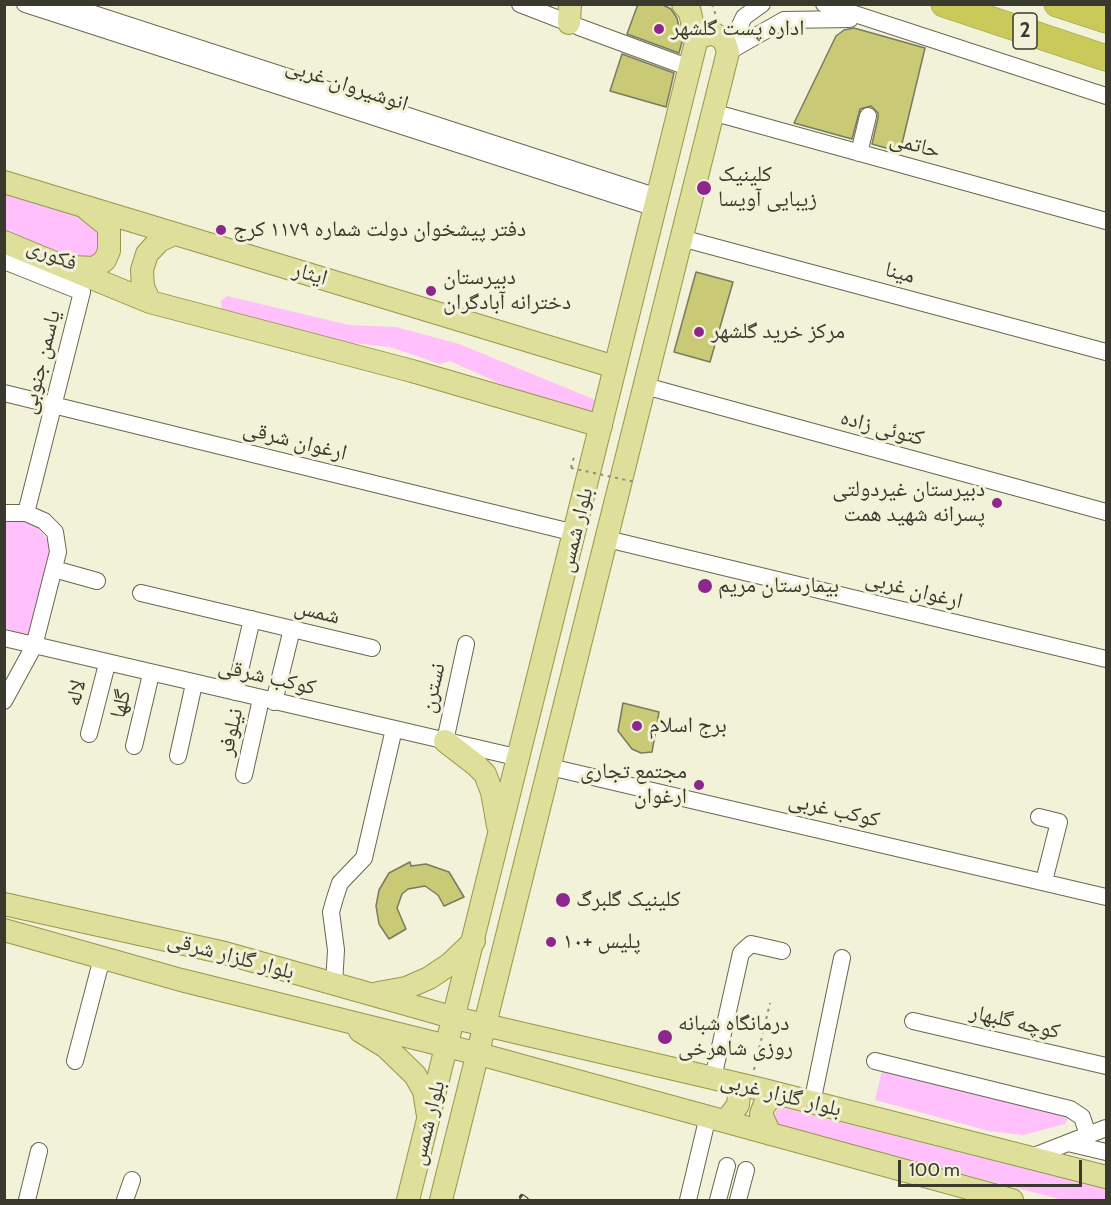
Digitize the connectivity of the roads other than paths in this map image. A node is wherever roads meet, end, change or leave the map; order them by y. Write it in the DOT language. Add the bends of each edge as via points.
graph roads {
  1 [pos="24,4"];
  2 [pos="63,4"];
  3 [pos="520,4"];
  4 [pos="683,4"];
  5 [pos="762,4"];
  6 [pos="824,4"];
  7 [pos="944,4"];
  8 [pos="1057,4"];
  9 [pos="1076,4"];
  10 [pos="573,18"];
  11 [pos="1103,19"];
  12 [pos="870,21"];
  13 [pos="696,42"];
  14 [pos="728,52"];
  15 [pos="1107,58"];
  16 [pos="690,68"];
  17 [pos="1107,96"];
  18 [pos="712,112"];
  19 [pos="868,116"];
  20 [pos="859,153"];
  21 [pos="4,182"];
  22 [pos="646,199"];
  23 [pos="81,205"];
  24 [pos="1107,220"];
  25 [pos="174,234"];
  26 [pos="681,238"];
  27 [pos="4,242"];
  28 [pos="4,261"];
  29 [pos="55,265"];
  30 [pos="82,292"];
  31 [pos="150,302"];
  32 [pos="1107,352"];
  33 [pos="615,367"];
  34 [pos="645,386"];
  35 [pos="4,393"];
  36 [pos="53,405"];
  37 [pos="601,426"];
  38 [pos="1107,512"];
  39 [pos="4,513"];
  40 [pos="26,513"];
  41 [pos="575,533"];
  42 [pos="607,539"];
  43 [pos="54,569"];
  44 [pos="97,581"];
  45 [pos="141,593"];
  46 [pos="252,619"];
  47 [pos="292,629"];
  48 [pos="4,638"];
  49 [pos="466,644"];
  50 [pos="34,646"];
  51 [pos="372,648"];
  52 [pos="1107,659"];
  53 [pos="107,664"];
  54 [pos="151,674"];
  55 [pos="194,684"];
  56 [pos="235,692"];
  57 [pos="268,700"];
  58 [pos="4,701"];
  59 [pos="394,729"];
  60 [pos="89,734"];
  61 [pos="445,741"];
  62 [pos="134,746"];
  63 [pos="178,756"];
  64 [pos="520,758"];
  65 [pos="550,768"];
  66 [pos="244,775"];
  67 [pos="1039,818"];
  68 [pos="499,839"];
  69 [pos="1044,881"];
  70 [pos="1107,897"];
  71 [pos="4,904"];
  72 [pos="4,930"];
  73 [pos="146,935"];
  74 [pos="474,941"];
  75 [pos="782,951"];
  76 [pos="225,953"];
  77 [pos="102,958"];
  78 [pos="842,958"];
  79 [pos="140,969"];
  80 [pos="334,984"];
  81 [pos="213,988"];
  82 [pos="372,995"];
  83 [pos="332,1017"];
  84 [pos="455,1018"];
  85 [pos="913,1021"];
  86 [pos="486,1025"];
  87 [pos="448,1046"];
  88 [pos="479,1054"];
  89 [pos="75,1061"];
  90 [pos="875,1061"];
  91 [pos="1107,1066"];
  92 [pos="732,1083"];
  93 [pos="784,1095"];
  94 [pos="812,1102"];
  95 [pos="717,1119"];
  96 [pos="429,1121"];
  97 [pos="1107,1128"];
  98 [pos="770,1134"];
  99 [pos="1088,1135"];
  100 [pos="1068,1143"];
  101 [pos="39,1151"];
  102 [pos="1107,1152"];
  103 [pos="1028,1158"];
  104 [pos="727,1166"];
  105 [pos="746,1170"];
  106 [pos="1107,1177"];
  107 [pos="132,1180"];
  108 [pos="27,1200"];
  109 [pos="125,1200"];
  110 [pos="408,1200"];
  111 [pos="441,1200"];
  112 [pos="688,1200"];
  113 [pos="718,1200"];
  114 [pos="738,1200"];
  115 [pos="1012,1200"];
  1 -- 22 [label="street, انوشیروان غربی"];
  2 -- 22 [label="street, انوشیروان غربی"];
  3 -- 10 [label="street"];
  4 -- 13 [label="main road" via="690,12"];
  5 -- 14 [label="street" via="744,17"];
  6 -- 12 [label="street"];
  7 -- 15 [label="highway, 2"];
  8 -- 11 [label="highway, 2"];
  9 -- 11 [label="street"];
  10 -- 16 [label="street"];
  12 -- 14 [label="street" via="784,20"];
  12 -- 17 [label="street"];
  13 -- 14 [label="main road" via="713,33 724,40"];
  13 -- 16 [label="main road, بلوار شمس"];
  14 -- 18 [label="main road, بلوار شمس"];
  16 -- 22 [label="main road, بلوار شمس"];
  18 -- 20 [label="street, حاتمی"];
  18 -- 26 [label="main road, بلوار شمس"];
  19 -- 20 [label="street"];
  20 -- 24 [label="street, حاتمی"];
  21 -- 23 [label="main road, ایثار"];
  22 -- 33 [label="main road, بلوار شمس"];
  23 -- 25 [label="main road, ایثار"];
  23 -- 29 [label="main road" via="109,227 110,251 95,268"];
  25 -- 31 [label="main road" via="159,241 147,254 142,270 143,287"];
  25 -- 33 [label="main road, ایثار"];
  26 -- 32 [label="street, مینا"];
  26 -- 34 [label="main road, بلوار شمس"];
  27 -- 29 [label="main road"];
  28 -- 30 [label="street, فکوری"];
  29 -- 31 [label="main road"];
  30 -- 36 [label="street, یاسمن جنوبی"];
  31 -- 37 [label="main road"];
  33 -- 37 [label="main road, بلوار شمس"];
  34 -- 38 [label="street, کتوئی زاده"];
  34 -- 42 [label="main road, بلوار شمس"];
  35 -- 36 [label="street, ارغوان شرقی"];
  36 -- 40 [label="street, یاسمن جنوبی"];
  36 -- 41 [label="street, ارغوان شرقی"];
  37 -- 41 [label="main road, بلوار شمس"];
  39 -- 40 [label="street"];
  40 -- 43 [label="street" via="44,521 55,532 58,552"];
  41 -- 64 [label="main road, بلوار شمس"];
  42 -- 52 [label="street, ارغوان غربی"];
  42 -- 65 [label="main road, بلوار شمس"];
  43 -- 44 [label="street"];
  43 -- 50 [label="street"];
  45 -- 46 [label="street, شمس"];
  46 -- 47 [label="street, شمس"];
  46 -- 56 [label="street"];
  47 -- 51 [label="street, شمس"];
  47 -- 57 [label="street, نیلوفر"];
  48 -- 50 [label="street, کوکب شرقی"];
  49 -- 61 [label="street, نسترن"];
  50 -- 53 [label="street, کوکب شرقی"];
  50 -- 58 [label="street"];
  53 -- 54 [label="street, کوکب شرقی"];
  53 -- 60 [label="street, لاله"];
  54 -- 55 [label="street, کوکب شرقی"];
  54 -- 62 [label="street, گلها"];
  55 -- 56 [label="street, کوکب شرقی"];
  55 -- 63 [label="street"];
  56 -- 57 [label="street, کوکب شرقی"];
  57 -- 59 [label="street, کوکب شرقی"];
  57 -- 66 [label="street, نیلوفر"];
  59 -- 61 [label="street, کوکب شرقی"];
  59 -- 80 [label="street" via="364,858 340,884 333,905"];
  61 -- 64 [label="street, کوکب شرقی"];
  61 -- 68 [label="main road" via="485,774 492,792"];
  64 -- 68 [label="main road, بلوار شمس"];
  65 -- 69 [label="street, کوکب غربی"];
  65 -- 86 [label="main road, بلوار شمس"];
  67 -- 69 [label="street" via="1059,822"];
  68 -- 74 [label="main road, بلوار شمس"];
  69 -- 70 [label="street, کوکب غربی"];
  71 -- 73 [label="main road, بلوار گلزار شرقی"];
  72 -- 77 [label="main road, بلوار گلزار شرقی"];
  73 -- 76 [label="main road, بلوار گلزار شرقی"];
  73 -- 79 [label="main road" via="166,943 173,956 170,966 165,968"];
  74 -- 82 [label="main road" via="429,978 406,988"];
  74 -- 84 [label="main road, بلوار شمس"];
  75 -- 92 [label="street" via="751,944 741,953"];
  76 -- 80 [label="main road, بلوار گلزار شرقی"];
  76 -- 81 [label="main road" via="205,957 199,965 199,976"];
  77 -- 79 [label="main road, بلوار گلزار شرقی"];
  77 -- 89 [label="street"];
  78 -- 94 [label="street"];
  79 -- 81 [label="main road, بلوار گلزار شرقی"];
  80 -- 82 [label="main road, بلوار گلزار شرقی"];
  81 -- 83 [label="main road, بلوار گلزار شرقی"];
  82 -- 84 [label="main road, بلوار گلزار شرقی"];
  83 -- 87 [label="main road, بلوار گلزار شرقی"];
  83 -- 96 [label="main road" via="404,1061 424,1091"];
  84 -- 86 [label="main road, بلوار گلزار غربی"];
  84 -- 87 [label="main road, بلوار شمس"];
  85 -- 91 [label="street, کوچه گلبهار"];
  86 -- 88 [label="main road, بلوار شمس"];
  86 -- 92 [label="main road, بلوار گلزار غربی"];
  87 -- 88 [label="main road, بلوار گلزار غربی"];
  87 -- 96 [label="main road, بلوار شمس"];
  88 -- 95 [label="main road, بلوار گلزار غربی"];
  88 -- 111 [label="main road, بلوار شمس"];
  90 -- 99 [label="street" via="1070,1109 1082,1117"];
  92 -- 93 [label="main road, بلوار گلزار غربی"];
  92 -- 95 [label="main road" via="739,1094 738,1105"];
  93 -- 94 [label="main road, بلوار گلزار غربی"];
  93 -- 98 [label="main road" via="770,1099 761,1114"];
  94 -- 103 [label="main road, بلوار گلزار غربی"];
  95 -- 98 [label="main road, بلوار گلزار غربی"];
  95 -- 112 [label="street"];
  96 -- 110 [label="main road, بلوار شمس"];
  97 -- 99 [label="street"];
  98 -- 115 [label="main road, بلوار گلزار غربی"];
  99 -- 100 [label="street"];
  100 -- 102 [label="street"];
  100 -- 103 [label="street"];
  101 -- 108 [label="street"];
  103 -- 106 [label="main road, بلوار گلزار غربی"];
  104 -- 113 [label="street"];
  105 -- 114 [label="street"];
  107 -- 109 [label="street"];
}
